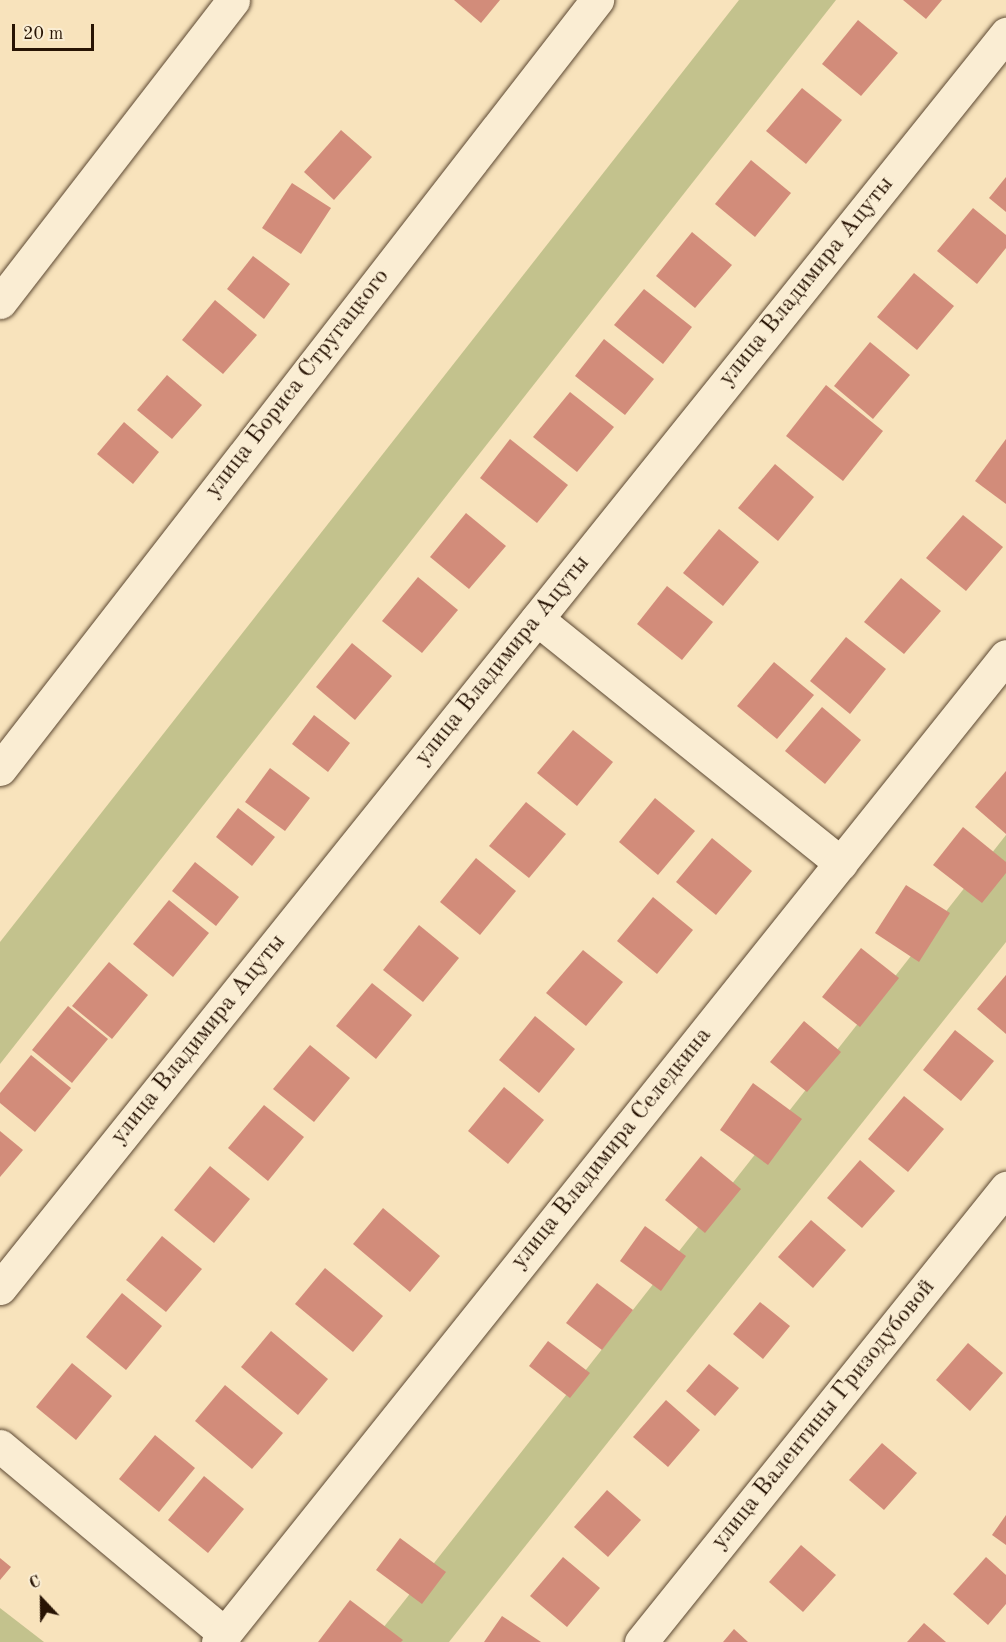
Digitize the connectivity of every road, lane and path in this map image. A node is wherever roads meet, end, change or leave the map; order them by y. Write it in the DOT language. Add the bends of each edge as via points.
graph roads {
  1 [pos="233,0"];
  2 [pos="597,0"];
  3 [pos="1006,34"];
  4 [pos="0,302"];
  5 [pos="537,619"];
  6 [pos="1006,656"];
  7 [pos="0,769"];
  8 [pos="841,863"];
  9 [pos="1006,1188"];
  10 [pos="0,1288"];
  11 [pos="0,1446"];
  12 [pos="221,1638"];
  13 [pos="641,1642"];
  1 -- 4 [label="street"];
  2 -- 7 [label="street, улица Бориса Стругацкого"];
  3 -- 5 [label="street, улица Владимира Ацуты"];
  5 -- 8 [label="street"];
  5 -- 10 [label="street, улица Владимира Ацуты"];
  6 -- 8 [label="street, улица Владимира Селедкина"];
  8 -- 12 [label="street, улица Владимира Селедкина"];
  9 -- 13 [label="street, улица Валентины Гризодубовой"];
  11 -- 12 [label="street"];
}
